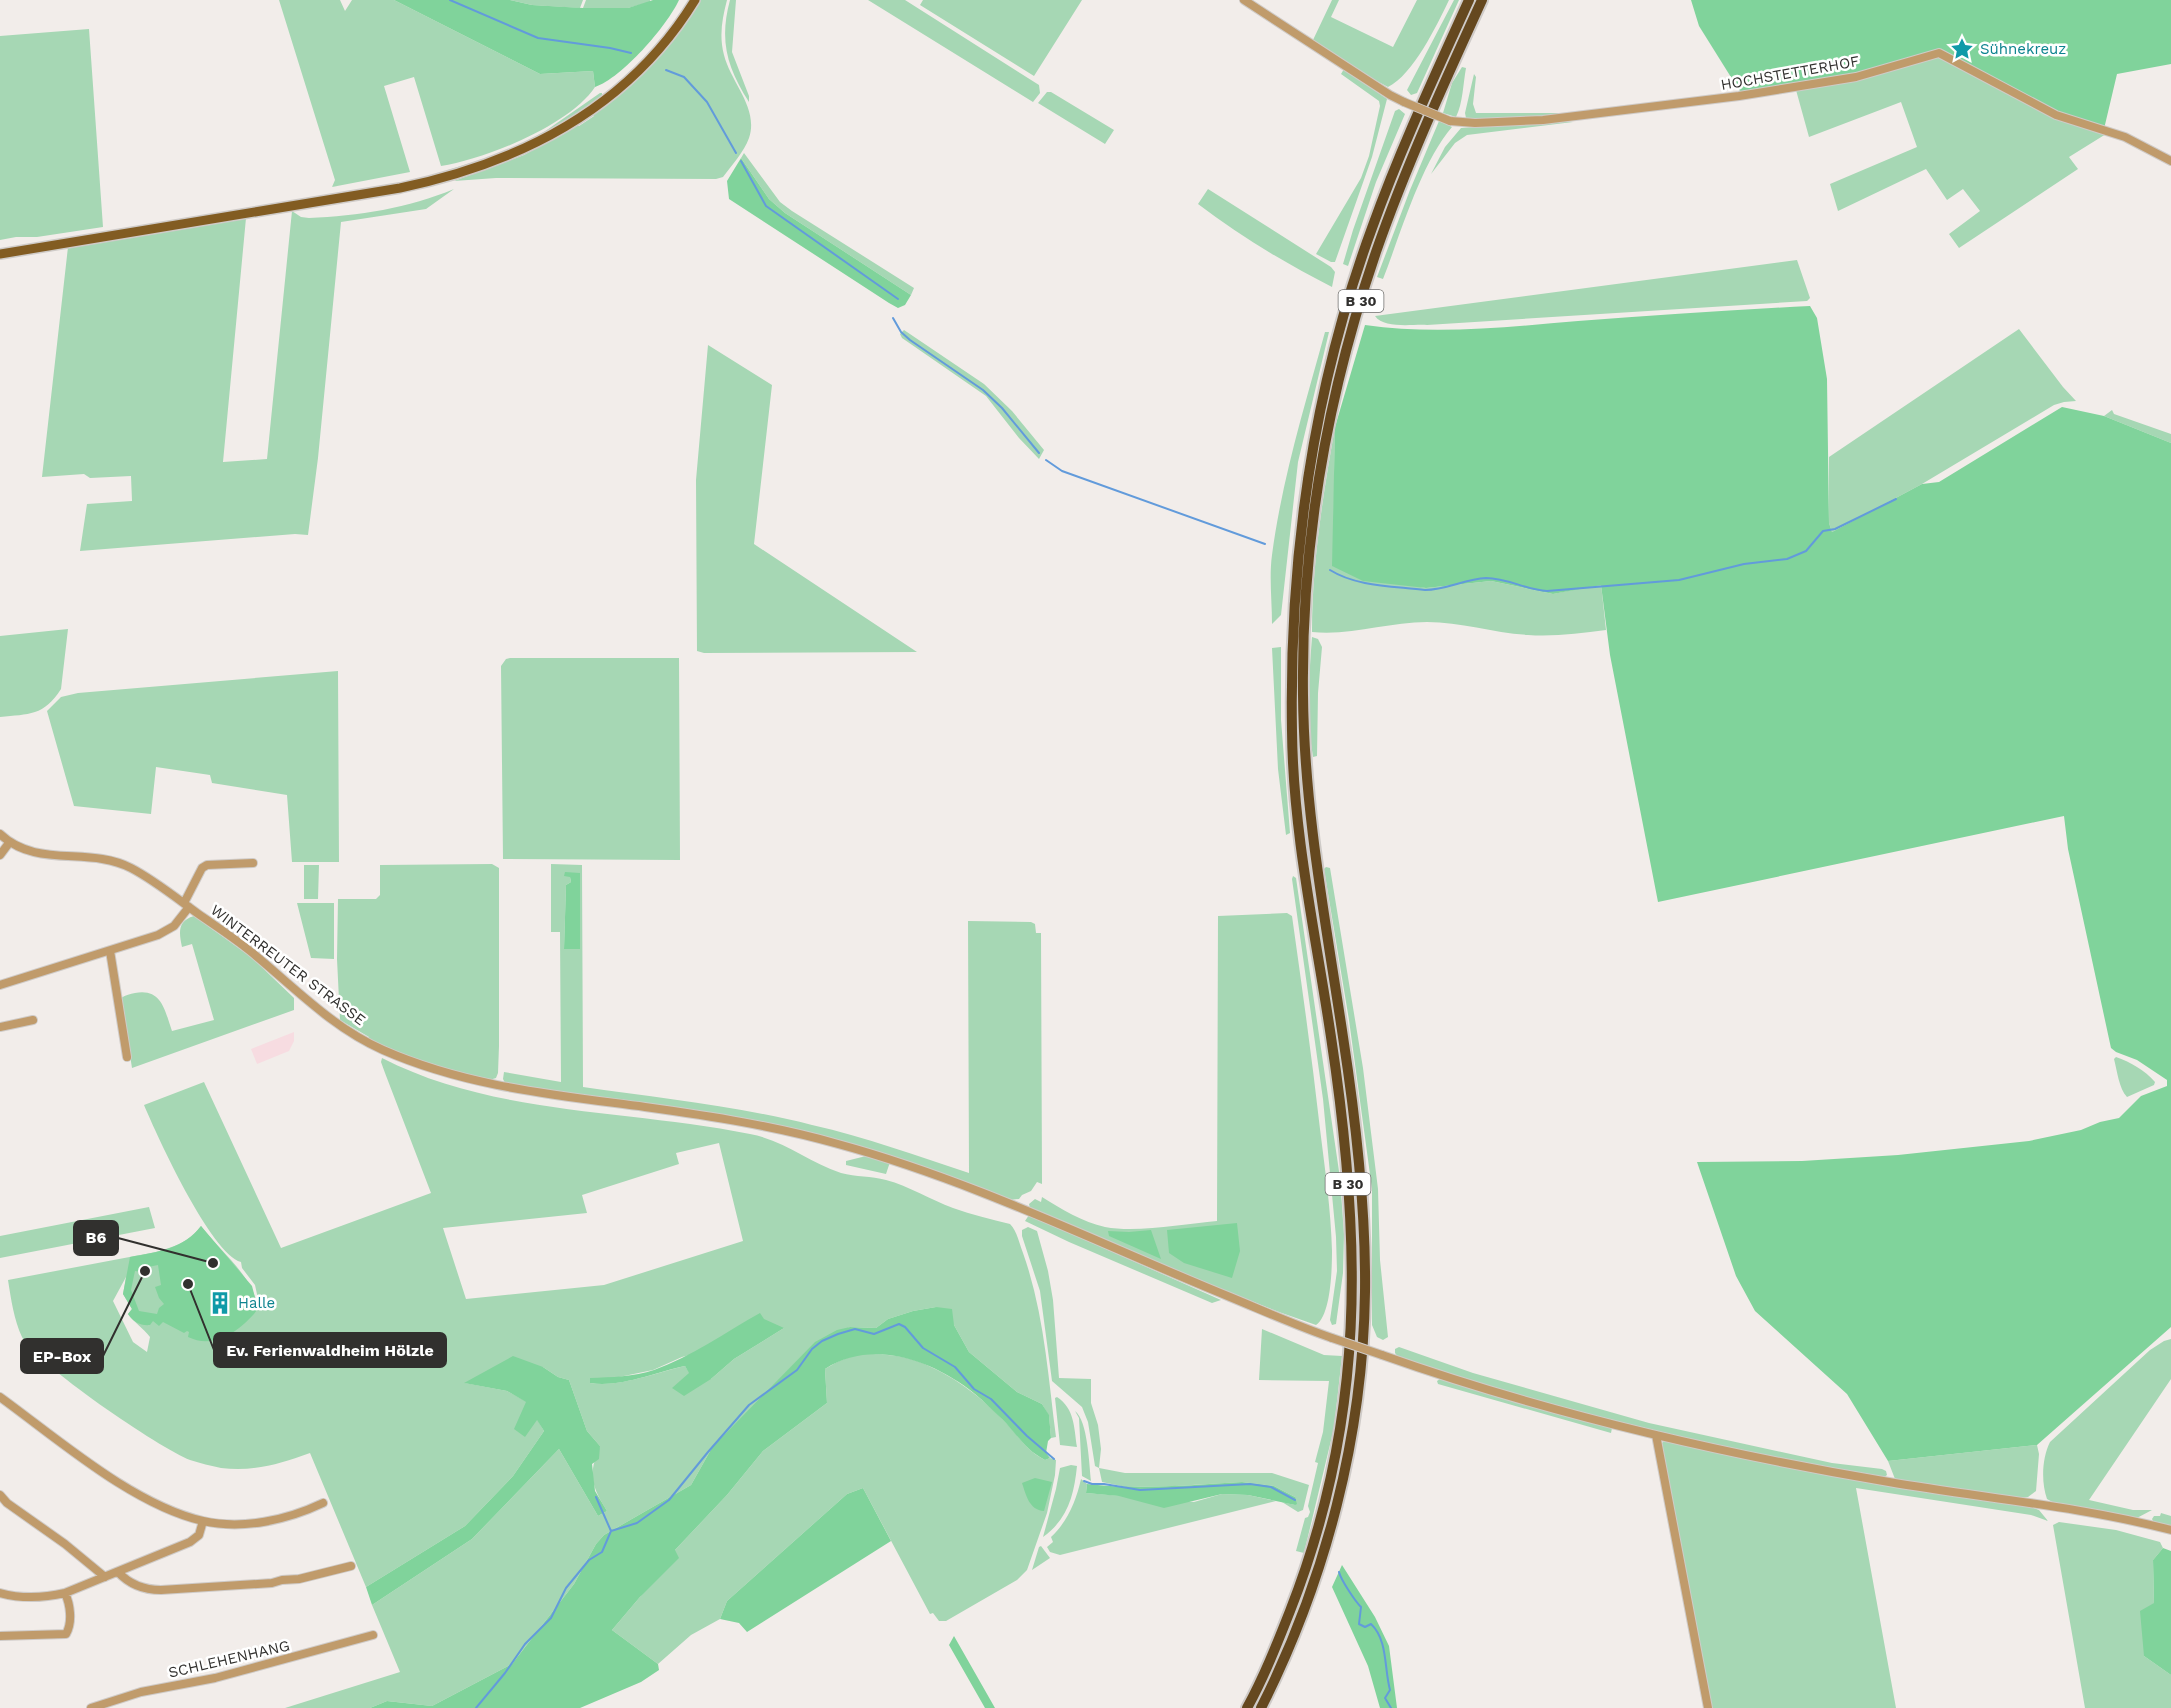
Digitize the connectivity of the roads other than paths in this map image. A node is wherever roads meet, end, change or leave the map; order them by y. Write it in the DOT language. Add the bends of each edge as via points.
graph roads {
  1 [pos="695,0"];
  2 [pos="1245,0"];
  3 [pos="1469,0"];
  4 [pos="1482,0"];
  5 [pos="2171,161"];
  6 [pos="0,254"];
  7 [pos="1297,647"];
  8 [pos="0,834"];
  9 [pos="9,843"];
  10 [pos="0,855"];
  11 [pos="253,863"];
  12 [pos="187,905"];
  13 [pos="110,951"];
  14 [pos="0,985"];
  15 [pos="33,1020"];
  16 [pos="0,1027"];
  17 [pos="127,1057"];
  18 [pos="0,1397"];
  19 [pos="1656,1435"];
  20 [pos="0,1495"];
  21 [pos="323,1503"];
  22 [pos="203,1521"];
  23 [pos="2171,1530"];
  24 [pos="351,1566"];
  25 [pos="118,1572"];
  26 [pos="105,1577"];
  27 [pos="0,1593"];
  28 [pos="65,1593"];
  29 [pos="373,1635"];
  30 [pos="0,1636"];
  31 [pos="91,1708"];
  32 [pos="1247,1708"];
  33 [pos="1261,1708"];
  34 [pos="1708,1708"];
  1 -- 6 [label="main road" via="643,66 610,95 563,129 490,164 400,188"];
  2 -- 5 [label="street, HOCHSTETTERHOF, bridge" via="1390,95 1459,123 1543,120 1739,96 1856,77 1939,53 2056,115 2125,137"];
  3 -- 7 [label="highway, B 30" via="1370,231 1338,334 1306,480 1292,620"];
  4 -- 7 [label="highway, B 30" via="1405,174 1354,324 1328,421 1317,482 1304,620"];
  7 -- 32 [label="highway, B 30" via="1292,735 1296,796 1352,1216 1351,1335 1345,1406 1326,1507 1278,1644"];
  7 -- 33 [label="highway, B 30" via="1307,792 1354,1119 1364,1215 1365,1293 1357,1406 1335,1513 1314,1585 1288,1653"];
  8 -- 9 [label="street, WINTERREUTER STRASSE"];
  9 -- 10 [label="street"];
  9 -- 12 [label="street, WINTERREUTER STRASSE" via="39,854 112,860 140,873"];
  11 -- 12 [label="street" via="202,868"];
  12 -- 13 [label="street" via="168,931"];
  12 -- 19 [label="street, WINTERREUTER STRASSE, bridge" via="355,1035 410,1061 500,1087 750,1124 864,1151 974,1188 1332,1338 1535,1403"];
  13 -- 14 [label="street"];
  13 -- 17 [label="street"];
  15 -- 16 [label="street"];
  18 -- 22 [label="street" via="131,1490"];
  19 -- 23 [label="street, WINTERREUTER STRASSE" via="1797,1466"];
  19 -- 34 [label="street"];
  20 -- 26 [label="street"];
  21 -- 22 [label="street" via="264,1522"];
  22 -- 25 [label="street" via="199,1534 190,1542"];
  24 -- 25 [label="street" via="272,1584 161,1590 138,1586"];
  25 -- 26 [label="street"];
  26 -- 28 [label="street"];
  27 -- 28 [label="street" via="32,1598"];
  28 -- 30 [label="street" via="70,1625 66,1634"];
  29 -- 31 [label="street, SCHLEHENHANG"];
}
